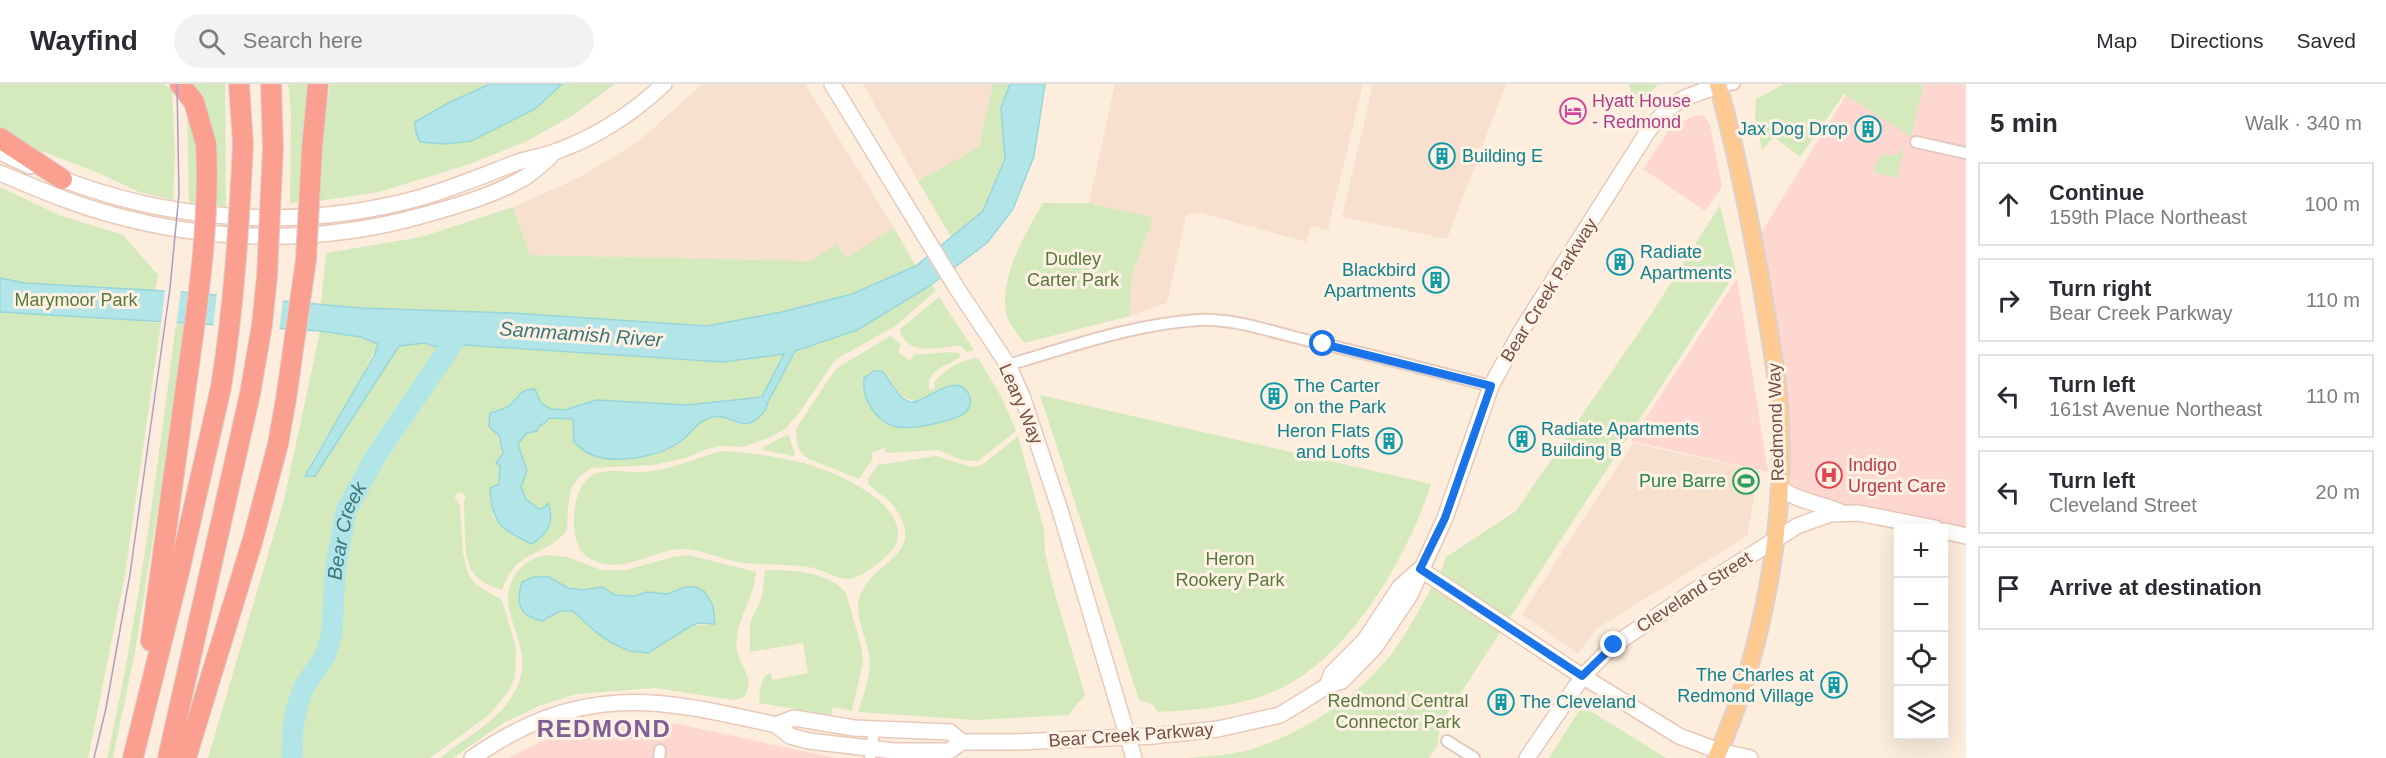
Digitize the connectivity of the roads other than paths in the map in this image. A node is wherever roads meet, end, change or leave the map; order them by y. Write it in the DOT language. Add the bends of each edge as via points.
graph roads {
  1 [pos="180,84"];
  2 [pos="240,84"];
  3 [pos="271,84"];
  4 [pos="318,84"];
  5 [pos="664,84"];
  6 [pos="832,84"];
  7 [pos="1724,85"];
  8 [pos="0,138"];
  9 [pos="1916,142"];
  10 [pos="556,152"];
  11 [pos="0,153"];
  12 [pos="1966,153"];
  13 [pos="0,173"];
  14 [pos="62,179"];
  15 [pos="1008,365"];
  16 [pos="1491,386"];
  17 [pos="1779,487"];
  18 [pos="1843,513"];
  19 [pos="1916,524"];
  20 [pos="1948,532"];
  21 [pos="1966,536"];
  22 [pos="1774,539"];
  23 [pos="1420,569"];
  24 [pos="1582,676"];
  25 [pos="776,725"];
  26 [pos="874,729"];
  27 [pos="1127,737"];
  28 [pos="1448,741"];
  29 [pos="962,742"];
  30 [pos="134,751"];
  31 [pos="871,754"];
  32 [pos="1718,754"];
  33 [pos="168,758"];
  34 [pos="186,758"];
  35 [pos="472,758"];
  36 [pos="1134,758"];
  37 [pos="1474,758"];
  38 [pos="1527,758"];
  39 [pos="1750,758"];
  1 -- 30 [label="highway, bridge" via="194,102 206,144 205,250"];
  2 -- 30 [label="highway, bridge" via="243,144 232,321 180,568"];
  3 -- 33 [label="highway, bridge" via="273,148 262,325"];
  4 -- 34 [label="highway, bridge" via="306,260 278,444"];
  5 -- 10 [label="main road" via="596,134"];
  6 -- 15 [label="main road, Leary Way"];
  7 -- 16 [label="main road, Bear Creek Parkway" via="1677,101 1648,131 1520,333"];
  7 -- 17 [label="main road, Redmond Way" via="1774,355 1780,427"];
  8 -- 14 [label="highway"];
  9 -- 12 [label="street"];
  10 -- 13 [label="main road" via="522,179 443,210 379,226 304,235 220,234 145,223 82,206"];
  10 -- 14 [label="main road" via="417,198 298,217 238,217 170,209"];
  11 -- 14 [label="main road"];
  15 -- 16 [label="street" via="1137,330 1216,320"];
  15 -- 27 [label="main road, Leary Way" via="1056,499"];
  16 -- 23 [label="main road, Bear Creek Parkway" via="1445,518"];
  17 -- 18 [label="main road" via="1799,499"];
  17 -- 22 [label="main road, Redmond Way"];
  18 -- 19 [label="main road"];
  18 -- 22 [label="main road, Cleveland Street" via="1812,519"];
  20 -- 21 [label="main road"];
  22 -- 24 [label="main road, Cleveland Street" via="1634,630"];
  22 -- 32 [label="main road, Redmond Way" via="1754,649"];
  23 -- 24 [label="main road"];
  23 -- 27 [label="main road, Bear Creek Parkway" via="1410,595 1376,647 1342,681 1280,715 1218,729"];
  24 -- 32 [label="main road" via="1679,736"];
  24 -- 38 [label="main road, Cleveland Street"];
  25 -- 26 [label="main road, Bear Creek Parkway" via="794,718"];
  25 -- 31 [label="main road, Bear Creek Parkway" via="790,736"];
  25 -- 35 [label="main road, Bear Creek Parkway" via="668,704 607,703 535,721"];
  26 -- 29 [label="main road, Bear Creek Parkway" via="950,732"];
  26 -- 31 [label="street"];
  27 -- 29 [label="main road, Bear Creek Parkway"];
  27 -- 36 [label="main road, Leary Way"];
  28 -- 37 [label="street"];
  29 -- 31 [label="main road, Bear Creek Parkway" via="949,752"];
  32 -- 39 [label="main road"];
}
